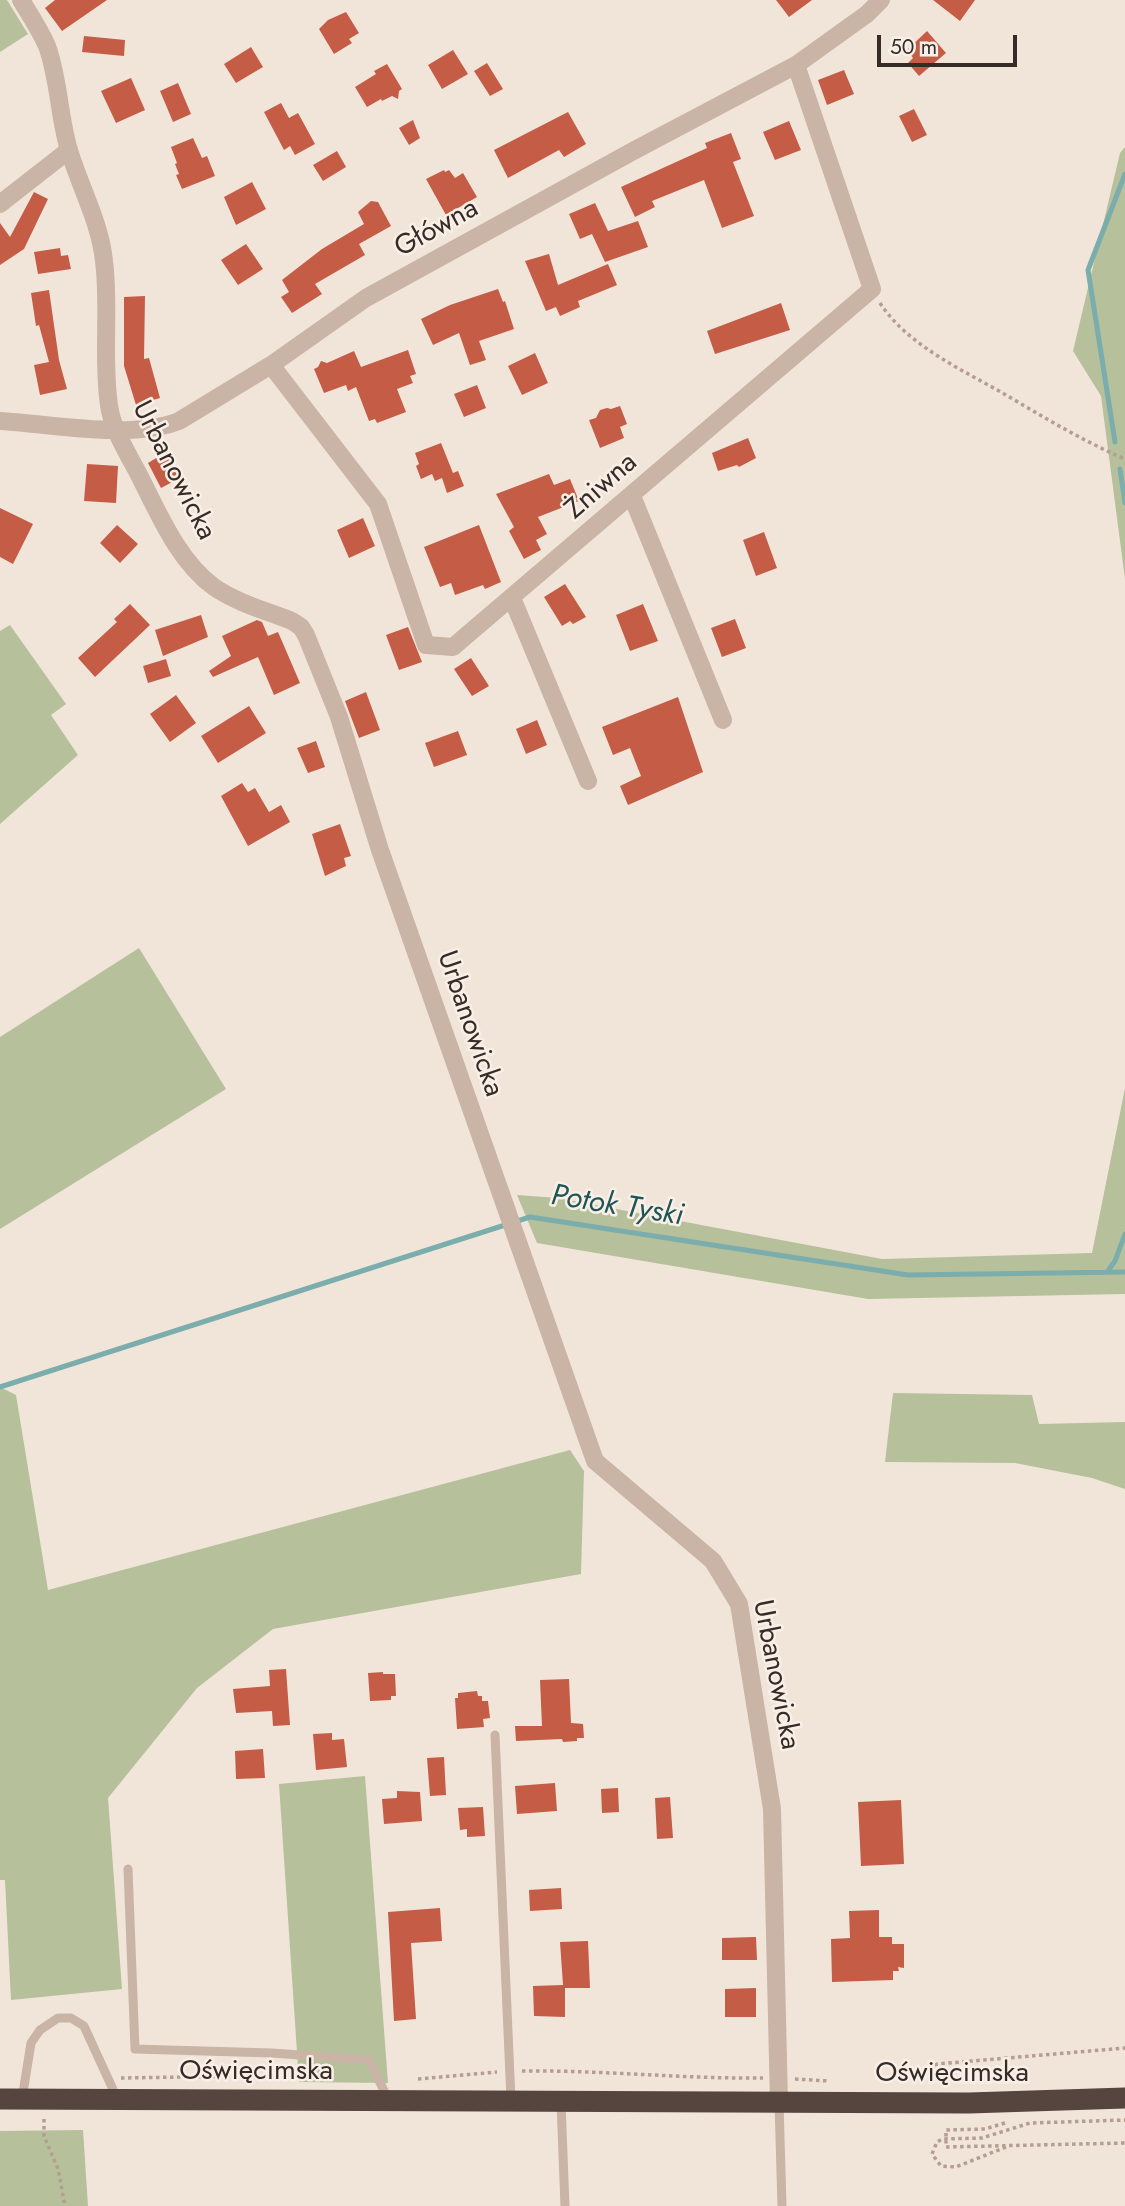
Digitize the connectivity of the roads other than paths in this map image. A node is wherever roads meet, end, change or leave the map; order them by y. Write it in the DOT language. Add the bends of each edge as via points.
graph roads {
  1 [pos="21,0"];
  2 [pos="881,0"];
  3 [pos="796,65"];
  4 [pos="69,150"];
  5 [pos="0,204"];
  6 [pos="271,365"];
  7 [pos="0,421"];
  8 [pos="116,430"];
  9 [pos="632,496"];
  10 [pos="512,598"];
  11 [pos="723,720"];
  12 [pos="588,781"];
  13 [pos="495,1735"];
  14 [pos="128,1869"];
  15 [pos="1125,2098"];
  16 [pos="0,2099"];
  17 [pos="22,2099"];
  18 [pos="118,2099"];
  19 [pos="388,2101"];
  20 [pos="561,2101"];
  21 [pos="511,2102"];
  22 [pos="779,2102"];
  23 [pos="565,2206"];
  24 [pos="782,2206"];
  1 -- 4 [label="street, Urbanowicka" via="48,49"];
  2 -- 3 [label="street, Główna"];
  3 -- 6 [label="street, Główna" via="366,298"];
  3 -- 9 [label="street, Żniwna" via="872,289"];
  4 -- 5 [label="street"];
  4 -- 8 [label="street, Urbanowicka" via="88,198 104,261 109,406"];
  6 -- 8 [label="street, Główna" via="179,421 163,427"];
  6 -- 10 [label="street, Żniwna" via="378,504 426,645 453,647"];
  7 -- 8 [label="street, Główna"];
  8 -- 22 [label="street, Urbanowicka" via="162,520 200,574 232,597 292,621 306,635 339,717 380,850 595,1461 713,1561 739,1604 772,1809"];
  9 -- 10 [label="street, Żniwna"];
  9 -- 11 [label="street"];
  10 -- 12 [label="street"];
  13 -- 21 [label="lane"];
  14 -- 19 [label="lane" via="135,2049 369,2060"];
  15 -- 22 [label="highway, Oświęcimska"];
  16 -- 17 [label="highway, Oświęcimska"];
  17 -- 18 [label="highway, Oświęcimska"];
  17 -- 18 [label="lane" via="31,2043 58,2018 71,2018 84,2026"];
  18 -- 19 [label="highway, Oświęcimska"];
  19 -- 21 [label="highway, Oświęcimska"];
  20 -- 21 [label="highway, Oświęcimska"];
  20 -- 22 [label="highway, Oświęcimska"];
  20 -- 23 [label="lane"];
  22 -- 24 [label="lane"];
}
